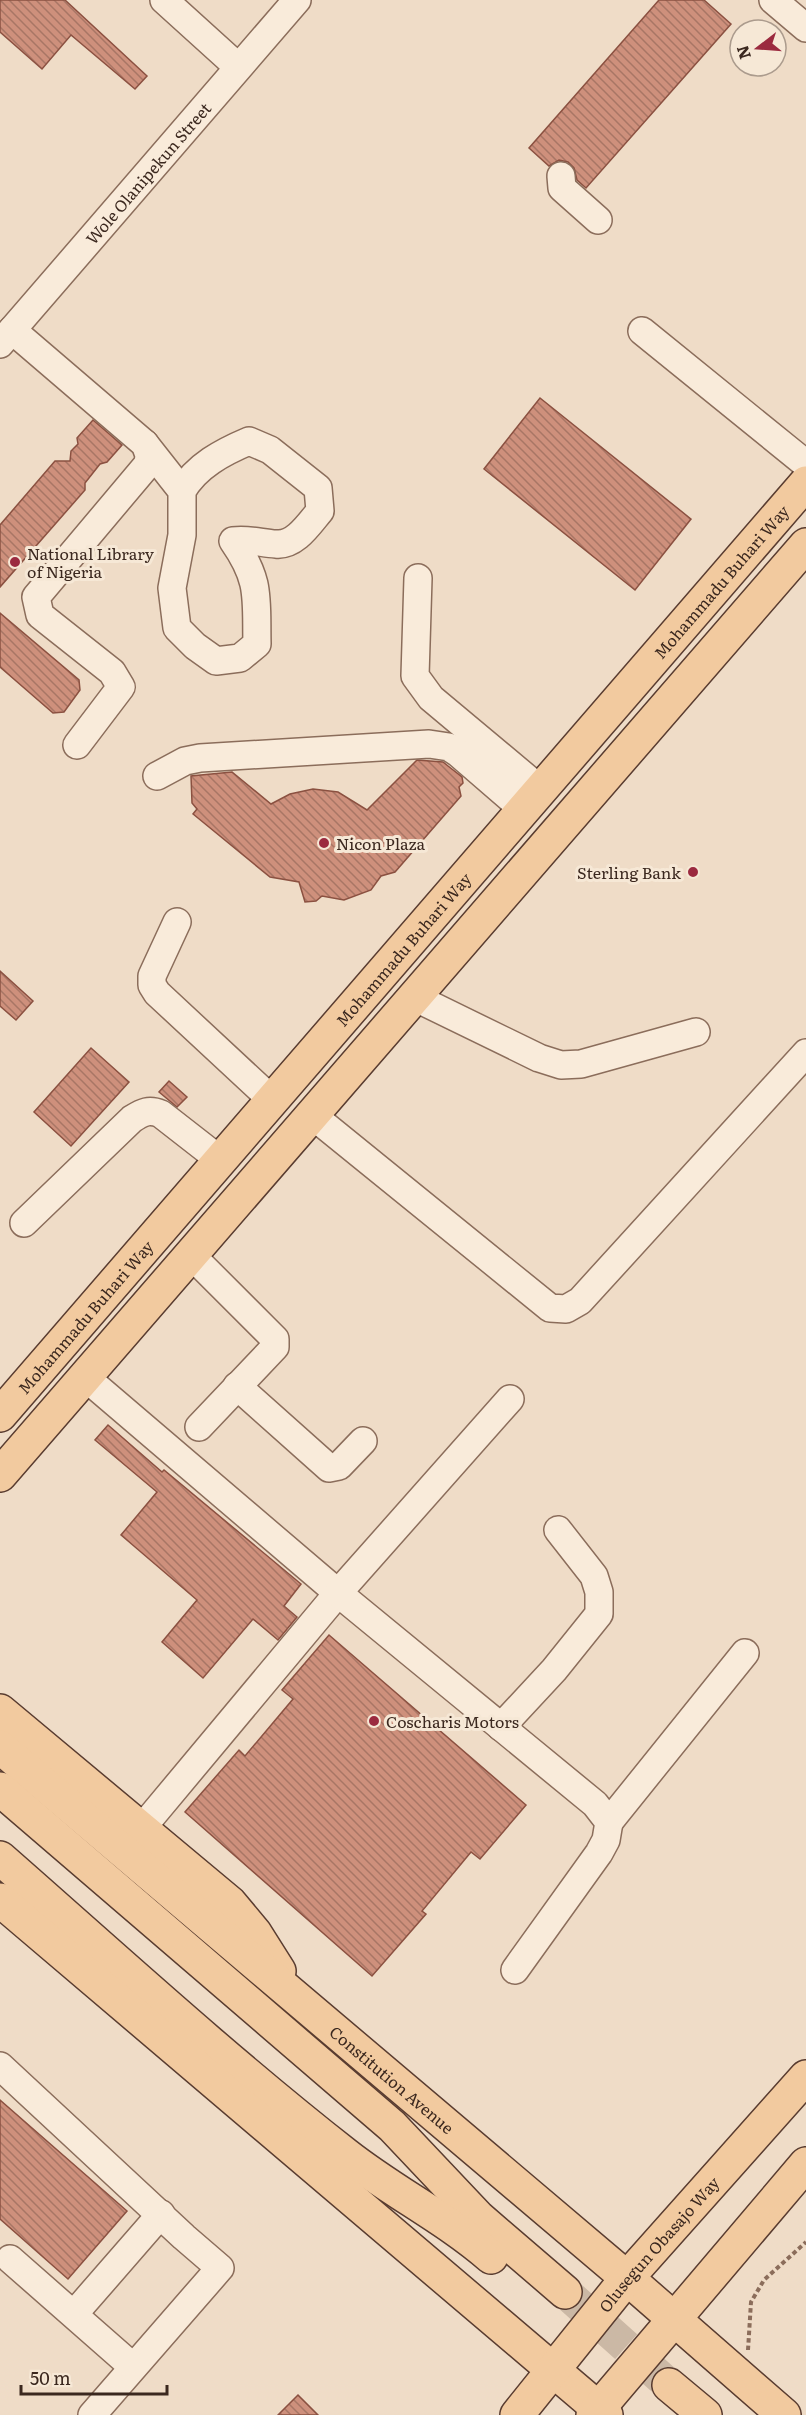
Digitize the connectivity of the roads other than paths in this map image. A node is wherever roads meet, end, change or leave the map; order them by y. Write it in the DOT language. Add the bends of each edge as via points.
graph roads {
  1 [pos="164,0"];
  2 [pos="774,0"];
  3 [pos="287,3"];
  4 [pos="806,28"];
  5 [pos="238,67"];
  6 [pos="561,176"];
  7 [pos="598,220"];
  8 [pos="642,331"];
  9 [pos="6,337"];
  10 [pos="145,444"];
  11 [pos="806,464"];
  12 [pos="182,491"];
  13 [pos="800,502"];
  14 [pos="806,545"];
  15 [pos="418,578"];
  16 [pos="77,745"];
  17 [pos="157,776"];
  18 [pos="532,800"];
  19 [pos="177,922"];
  20 [pos="416,998"];
  21 [pos="696,1032"];
  22 [pos="806,1053"];
  23 [pos="304,1064"];
  24 [pos="272,1100"];
  25 [pos="322,1103"];
  26 [pos="220,1160"];
  27 [pos="24,1223"];
  28 [pos="191,1255"];
  29 [pos="85,1377"];
  30 [pos="237,1386"];
  31 [pos="510,1399"];
  32 [pos="0,1415"];
  33 [pos="199,1427"];
  34 [pos="363,1441"];
  35 [pos="0,1475"];
  36 [pos="558,1530"];
  37 [pos="338,1593"];
  38 [pos="746,1653"];
  39 [pos="0,1711"];
  40 [pos="501,1727"];
  41 [pos="0,1747"];
  42 [pos="0,1789"];
  43 [pos="609,1822"];
  44 [pos="141,1829"];
  45 [pos="0,1857"];
  46 [pos="0,1900"];
  47 [pos="515,1970"];
  48 [pos="300,2003"];
  49 [pos="0,2066"];
  50 [pos="806,2077"];
  51 [pos="806,2164"];
  52 [pos="161,2214"];
  53 [pos="10,2259"];
  54 [pos="627,2278"];
  55 [pos="74,2314"];
  56 [pos="674,2319"];
  57 [pos="133,2367"];
  58 [pos="554,2370"];
  59 [pos="667,2400"];
  60 [pos="600,2413"];
  61 [pos="92,2415"];
  62 [pos="517,2415"];
  63 [pos="705,2415"];
  64 [pos="784,2415"];
  1 -- 5 [label="street"];
  2 -- 4 [label="street"];
  3 -- 5 [label="street, Wole Olanipekun Street"];
  5 -- 9 [label="street, Wole Olanipekun Street"];
  6 -- 7 [label="street" via="562,188"];
  8 -- 11 [label="street"];
  9 -- 10 [label="street"];
  10 -- 12 [label="street"];
  10 -- 16 [label="street" via="148,464 36,597 40,615 112,672 121,687"];
  12 -- 12 [label="street" via="190,478 224,451 249,441 270,450 318,488 320,511 299,536 279,545 251,539 233,541 256,584 256,644 240,658 216,661 177,628 172,588 182,535"];
  13 -- 18 [label="main road, Mohammadu Buhari Way"];
  14 -- 20 [label="main road"];
  15 -- 18 [label="street" via="415,676 431,698"];
  17 -- 18 [label="street" via="200,758 429,744 449,747"];
  18 -- 23 [label="main road, Mohammadu Buhari Way"];
  19 -- 24 [label="street" via="152,976 152,985"];
  20 -- 21 [label="street" via="561,1065 581,1064"];
  20 -- 25 [label="main road"];
  22 -- 25 [label="street" via="580,1301 566,1309 550,1308"];
  23 -- 24 [label="main road, Mohammadu Buhari Way"];
  23 -- 25 [label="main road"];
  24 -- 26 [label="main road, Mohammadu Buhari Way"];
  25 -- 28 [label="main road"];
  26 -- 27 [label="street" via="161,1114 144,1112"];
  26 -- 32 [label="main road, Mohammadu Buhari Way"];
  28 -- 29 [label="main road"];
  28 -- 30 [label="street" via="275,1339 275,1347"];
  29 -- 35 [label="main road"];
  29 -- 37 [label="street"];
  30 -- 33 [label="street"];
  30 -- 34 [label="street" via="329,1468 339,1466"];
  31 -- 37 [label="street"];
  36 -- 40 [label="street" via="594,1576 599,1614"];
  37 -- 40 [label="street"];
  37 -- 44 [label="street"];
  38 -- 43 [label="street"];
  39 -- 44 [label="main road"];
  40 -- 43 [label="street" via="595,1804"];
  41 -- 48 [label="main road, Constitution Avenue"];
  42 -- 45 [label="main road, Constitution Avenue" via="392,2126 559,2301 345,2154"];
  43 -- 47 [label="street" via="599,1853"];
  44 -- 48 [label="main road" via="230,1904 255,1933"];
  46 -- 58 [label="main road"];
  48 -- 54 [label="main road, Constitution Avenue"];
  49 -- 52 [label="street"];
  50 -- 54 [label="main road, Olusegun Obasajo Way"];
  51 -- 56 [label="main road"];
  52 -- 55 [label="street"];
  52 -- 57 [label="street" via="220,2268"];
  53 -- 55 [label="street"];
  54 -- 56 [label="main road, Constitution Avenue"];
  54 -- 58 [label="main road, Olusegun Obasajo Way"];
  55 -- 57 [label="street"];
  56 -- 60 [label="main road"];
  56 -- 64 [label="main road, Constitution Avenue"];
  57 -- 61 [label="street"];
  58 -- 60 [label="main road"];
  58 -- 62 [label="main road, Olusegun Obasajo Way"];
  59 -- 63 [label="main road"];
}
